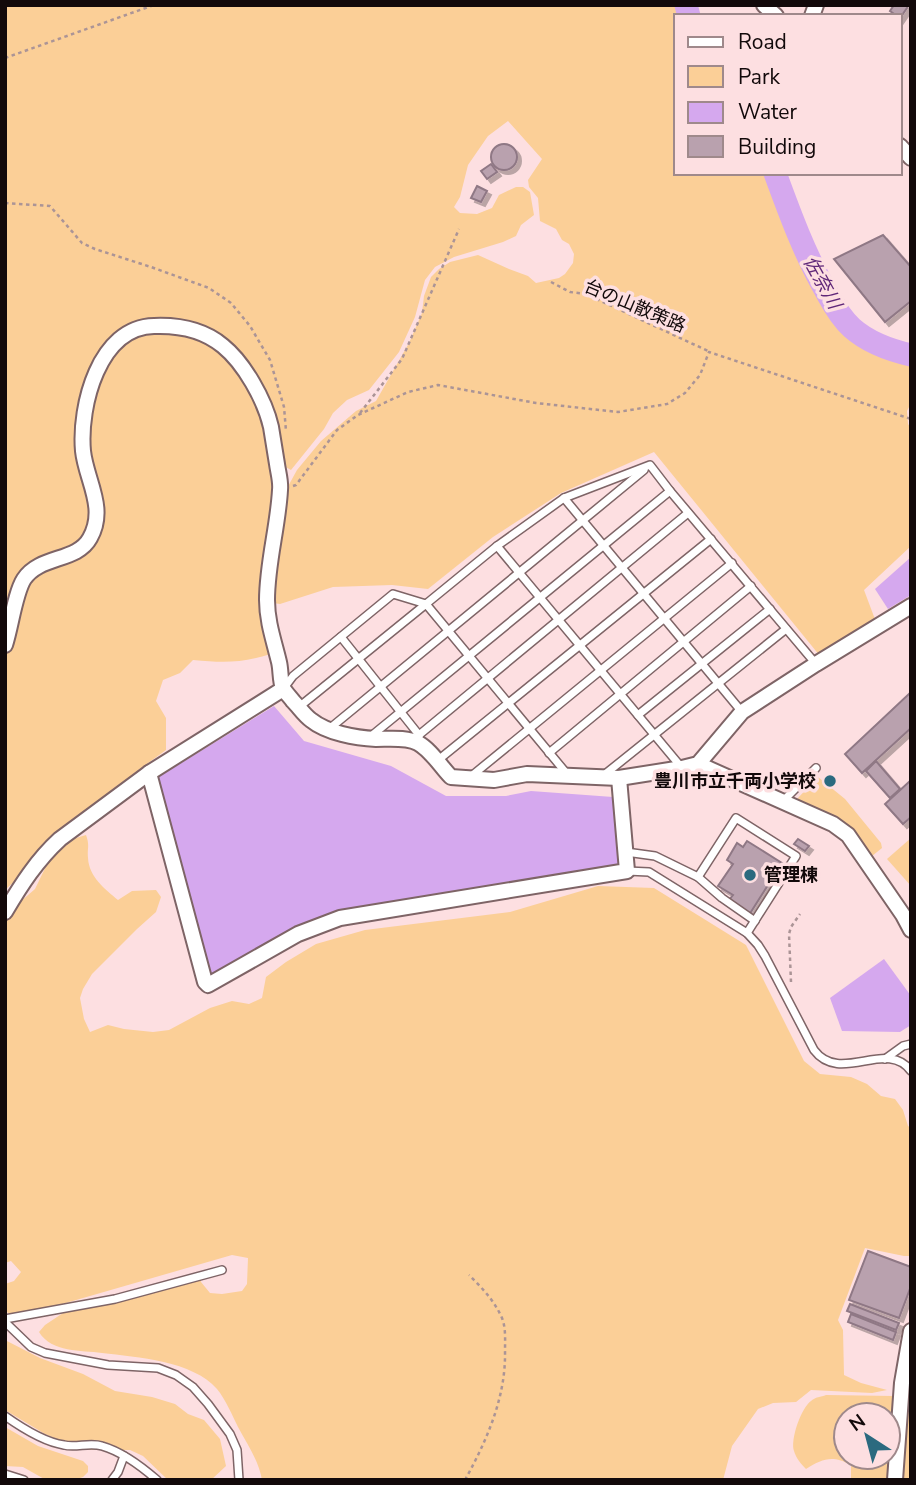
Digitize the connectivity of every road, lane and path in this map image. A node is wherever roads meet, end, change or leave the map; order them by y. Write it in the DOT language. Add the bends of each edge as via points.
graph roads {
  1 [pos="154,5"];
  2 [pos="5,58"];
  3 [pos="5,203"];
  4 [pos="459,229"];
  5 [pos="551,282"];
  6 [pos="709,352"];
  7 [pos="358,415"];
  8 [pos="911,419"];
  9 [pos="287,433"];
  10 [pos="650,465"];
  11 [pos="281,487"];
  12 [pos="670,491"];
  13 [pos="564,498"];
  14 [pos="688,513"];
  15 [pos="583,521"];
  16 [pos="711,539"];
  17 [pos="604,545"];
  18 [pos="497,546"];
  19 [pos="732,563"];
  20 [pos="622,568"];
  21 [pos="519,573"];
  22 [pos="751,586"];
  23 [pos="643,594"];
  24 [pos="540,597"];
  25 [pos="426,604"];
  26 [pos="911,606"];
  27 [pos="770,609"];
  28 [pos="664,618"];
  29 [pos="559,620"];
  30 [pos="786,629"];
  31 [pos="448,630"];
  32 [pos="341,637"];
  33 [pos="683,642"];
  34 [pos="5,645"];
  35 [pos="580,645"];
  36 [pos="469,656"];
  37 [pos="358,659"];
  38 [pos="702,664"];
  39 [pos="816,664"];
  40 [pos="601,670"];
  41 [pos="488,678"];
  42 [pos="718,684"];
  43 [pos="380,686"];
  44 [pos="284,689"];
  45 [pos="621,694"];
  46 [pos="508,703"];
  47 [pos="299,708"];
  48 [pos="401,711"];
  49 [pos="742,712"];
  50 [pos="638,715"];
  51 [pos="328,729"];
  52 [pos="529,729"];
  53 [pos="654,734"];
  54 [pos="368,738"];
  55 [pos="419,738"];
  56 [pos="549,753"];
  57 [pos="437,761"];
  58 [pos="698,764"];
  59 [pos="682,768"];
  60 [pos="816,768"];
  61 [pos="149,774"];
  62 [pos="568,776"];
  63 [pos="601,777"];
  64 [pos="619,778"];
  65 [pos="467,779"];
  66 [pos="783,802"];
  67 [pos="626,852"];
  68 [pos="627,871"];
  69 [pos="698,877"];
  70 [pos="5,912"];
  71 [pos="800,914"];
  72 [pos="755,921"];
  73 [pos="911,930"];
  74 [pos="747,933"];
  75 [pos="792,1008"];
  76 [pos="911,1044"];
  77 [pos="886,1059"];
  78 [pos="911,1071"];
  79 [pos="222,1270"];
  80 [pos="469,1275"];
  81 [pos="5,1321"];
  82 [pos="911,1331"];
  83 [pos="5,1416"];
  84 [pos="124,1456"];
  85 [pos="5,1474"];
  86 [pos="24,1480"];
  87 [pos="111,1480"];
  88 [pos="158,1480"];
  89 [pos="239,1480"];
  90 [pos="465,1480"];
  91 [pos="895,1480"];
  1 -- 2 [label="path"];
  3 -- 9 [label="path" via="50,206 82,243 209,288 232,303 271,359"];
  4 -- 7 [label="path" via="402,359"];
  5 -- 6 [label="path, 台の山散策路"];
  6 -- 7 [label="path" via="700,375 685,393 667,404 645,408 618,412 536,403 438,385 408,392"];
  6 -- 8 [label="path, 台の山散策路"];
  7 -- 11 [label="path" via="337,430 296,485"];
  10 -- 12 [label="lane"];
  10 -- 13 [label="lane"];
  10 -- 15 [label="lane"];
  11 -- 34 [label="street" via="260,397 226,348 199,331 178,327 148,326 128,333 107,352 98,368 82,420 96,523 83,546 37,566 24,579"];
  11 -- 44 [label="street" via="267,602"];
  12 -- 14 [label="lane"];
  12 -- 17 [label="lane"];
  13 -- 15 [label="lane"];
  13 -- 18 [label="lane"];
  14 -- 16 [label="lane"];
  14 -- 20 [label="lane"];
  15 -- 17 [label="lane"];
  15 -- 21 [label="lane"];
  16 -- 19 [label="lane"];
  16 -- 23 [label="lane"];
  17 -- 20 [label="lane"];
  17 -- 24 [label="lane"];
  18 -- 21 [label="lane"];
  18 -- 25 [label="lane"];
  19 -- 22 [label="lane"];
  19 -- 28 [label="lane"];
  20 -- 23 [label="lane"];
  20 -- 29 [label="lane"];
  21 -- 24 [label="lane"];
  21 -- 31 [label="lane"];
  22 -- 27 [label="lane"];
  22 -- 33 [label="lane"];
  23 -- 28 [label="lane"];
  23 -- 35 [label="lane"];
  24 -- 29 [label="lane"];
  24 -- 36 [label="lane"];
  25 -- 31 [label="lane"];
  25 -- 32 [label="lane" via="393,594"];
  25 -- 37 [label="lane"];
  26 -- 39 [label="street"];
  27 -- 30 [label="lane"];
  27 -- 38 [label="lane"];
  28 -- 33 [label="lane"];
  28 -- 40 [label="lane"];
  29 -- 35 [label="lane"];
  29 -- 41 [label="lane"];
  30 -- 39 [label="lane"];
  30 -- 42 [label="lane"];
  31 -- 36 [label="lane"];
  31 -- 43 [label="lane"];
  32 -- 37 [label="lane"];
  32 -- 44 [label="lane" via="293,676"];
  33 -- 38 [label="lane"];
  33 -- 45 [label="lane"];
  35 -- 40 [label="lane"];
  35 -- 46 [label="lane"];
  36 -- 41 [label="lane"];
  36 -- 48 [label="lane"];
  37 -- 43 [label="lane"];
  37 -- 47 [label="lane"];
  38 -- 42 [label="lane"];
  38 -- 50 [label="lane"];
  39 -- 49 [label="street"];
  40 -- 45 [label="lane"];
  40 -- 52 [label="lane"];
  41 -- 46 [label="lane"];
  41 -- 55 [label="lane"];
  42 -- 49 [label="lane"];
  42 -- 53 [label="lane"];
  43 -- 48 [label="lane"];
  43 -- 51 [label="lane"];
  44 -- 47 [label="street"];
  44 -- 61 [label="street"];
  45 -- 50 [label="lane"];
  45 -- 56 [label="lane"];
  46 -- 52 [label="lane"];
  46 -- 57 [label="lane"];
  47 -- 51 [label="street"];
  48 -- 54 [label="lane"];
  48 -- 55 [label="lane"];
  49 -- 58 [label="street"];
  50 -- 53 [label="lane"];
  51 -- 54 [label="street"];
  52 -- 56 [label="lane"];
  52 -- 65 [label="lane"];
  53 -- 59 [label="lane"];
  53 -- 63 [label="lane"];
  54 -- 55 [label="street"];
  55 -- 57 [label="street"];
  56 -- 62 [label="lane"];
  57 -- 65 [label="street" via="451,777"];
  58 -- 59 [label="street"];
  58 -- 66 [label="street"];
  59 -- 64 [label="street"];
  60 -- 66 [label="lane"];
  61 -- 68 [label="street" via="208,985 298,934 340,918"];
  61 -- 70 [label="street" via="46,851"];
  62 -- 63 [label="street"];
  62 -- 65 [label="street"];
  63 -- 64 [label="street"];
  64 -- 67 [label="street"];
  66 -- 73 [label="street" via="848,835"];
  67 -- 68 [label="street"];
  67 -- 69 [label="lane" via="656,856"];
  68 -- 74 [label="lane" via="649,872"];
  69 -- 72 [label="lane"];
  69 -- 72 [label="lane" via="736,818 796,856"];
  71 -- 75 [label="path" via="791,927 789,942"];
  72 -- 74 [label="lane"];
  74 -- 75 [label="lane" via="765,956"];
  75 -- 77 [label="lane" via="824,1061"];
  76 -- 77 [label="lane"];
  77 -- 78 [label="lane" via="903,1063"];
  79 -- 81 [label="lane" via="115,1299"];
  80 -- 90 [label="path" via="492,1299 502,1318 505,1366 500,1401"];
  81 -- 89 [label="lane" via="45,1353 108,1365 158,1368 193,1387 230,1434 237,1450"];
  82 -- 91 [label="street"];
  83 -- 84 [label="lane" via="64,1446 100,1445"];
  84 -- 87 [label="lane"];
  84 -- 88 [label="lane"];
  85 -- 86 [label="lane"];
}
